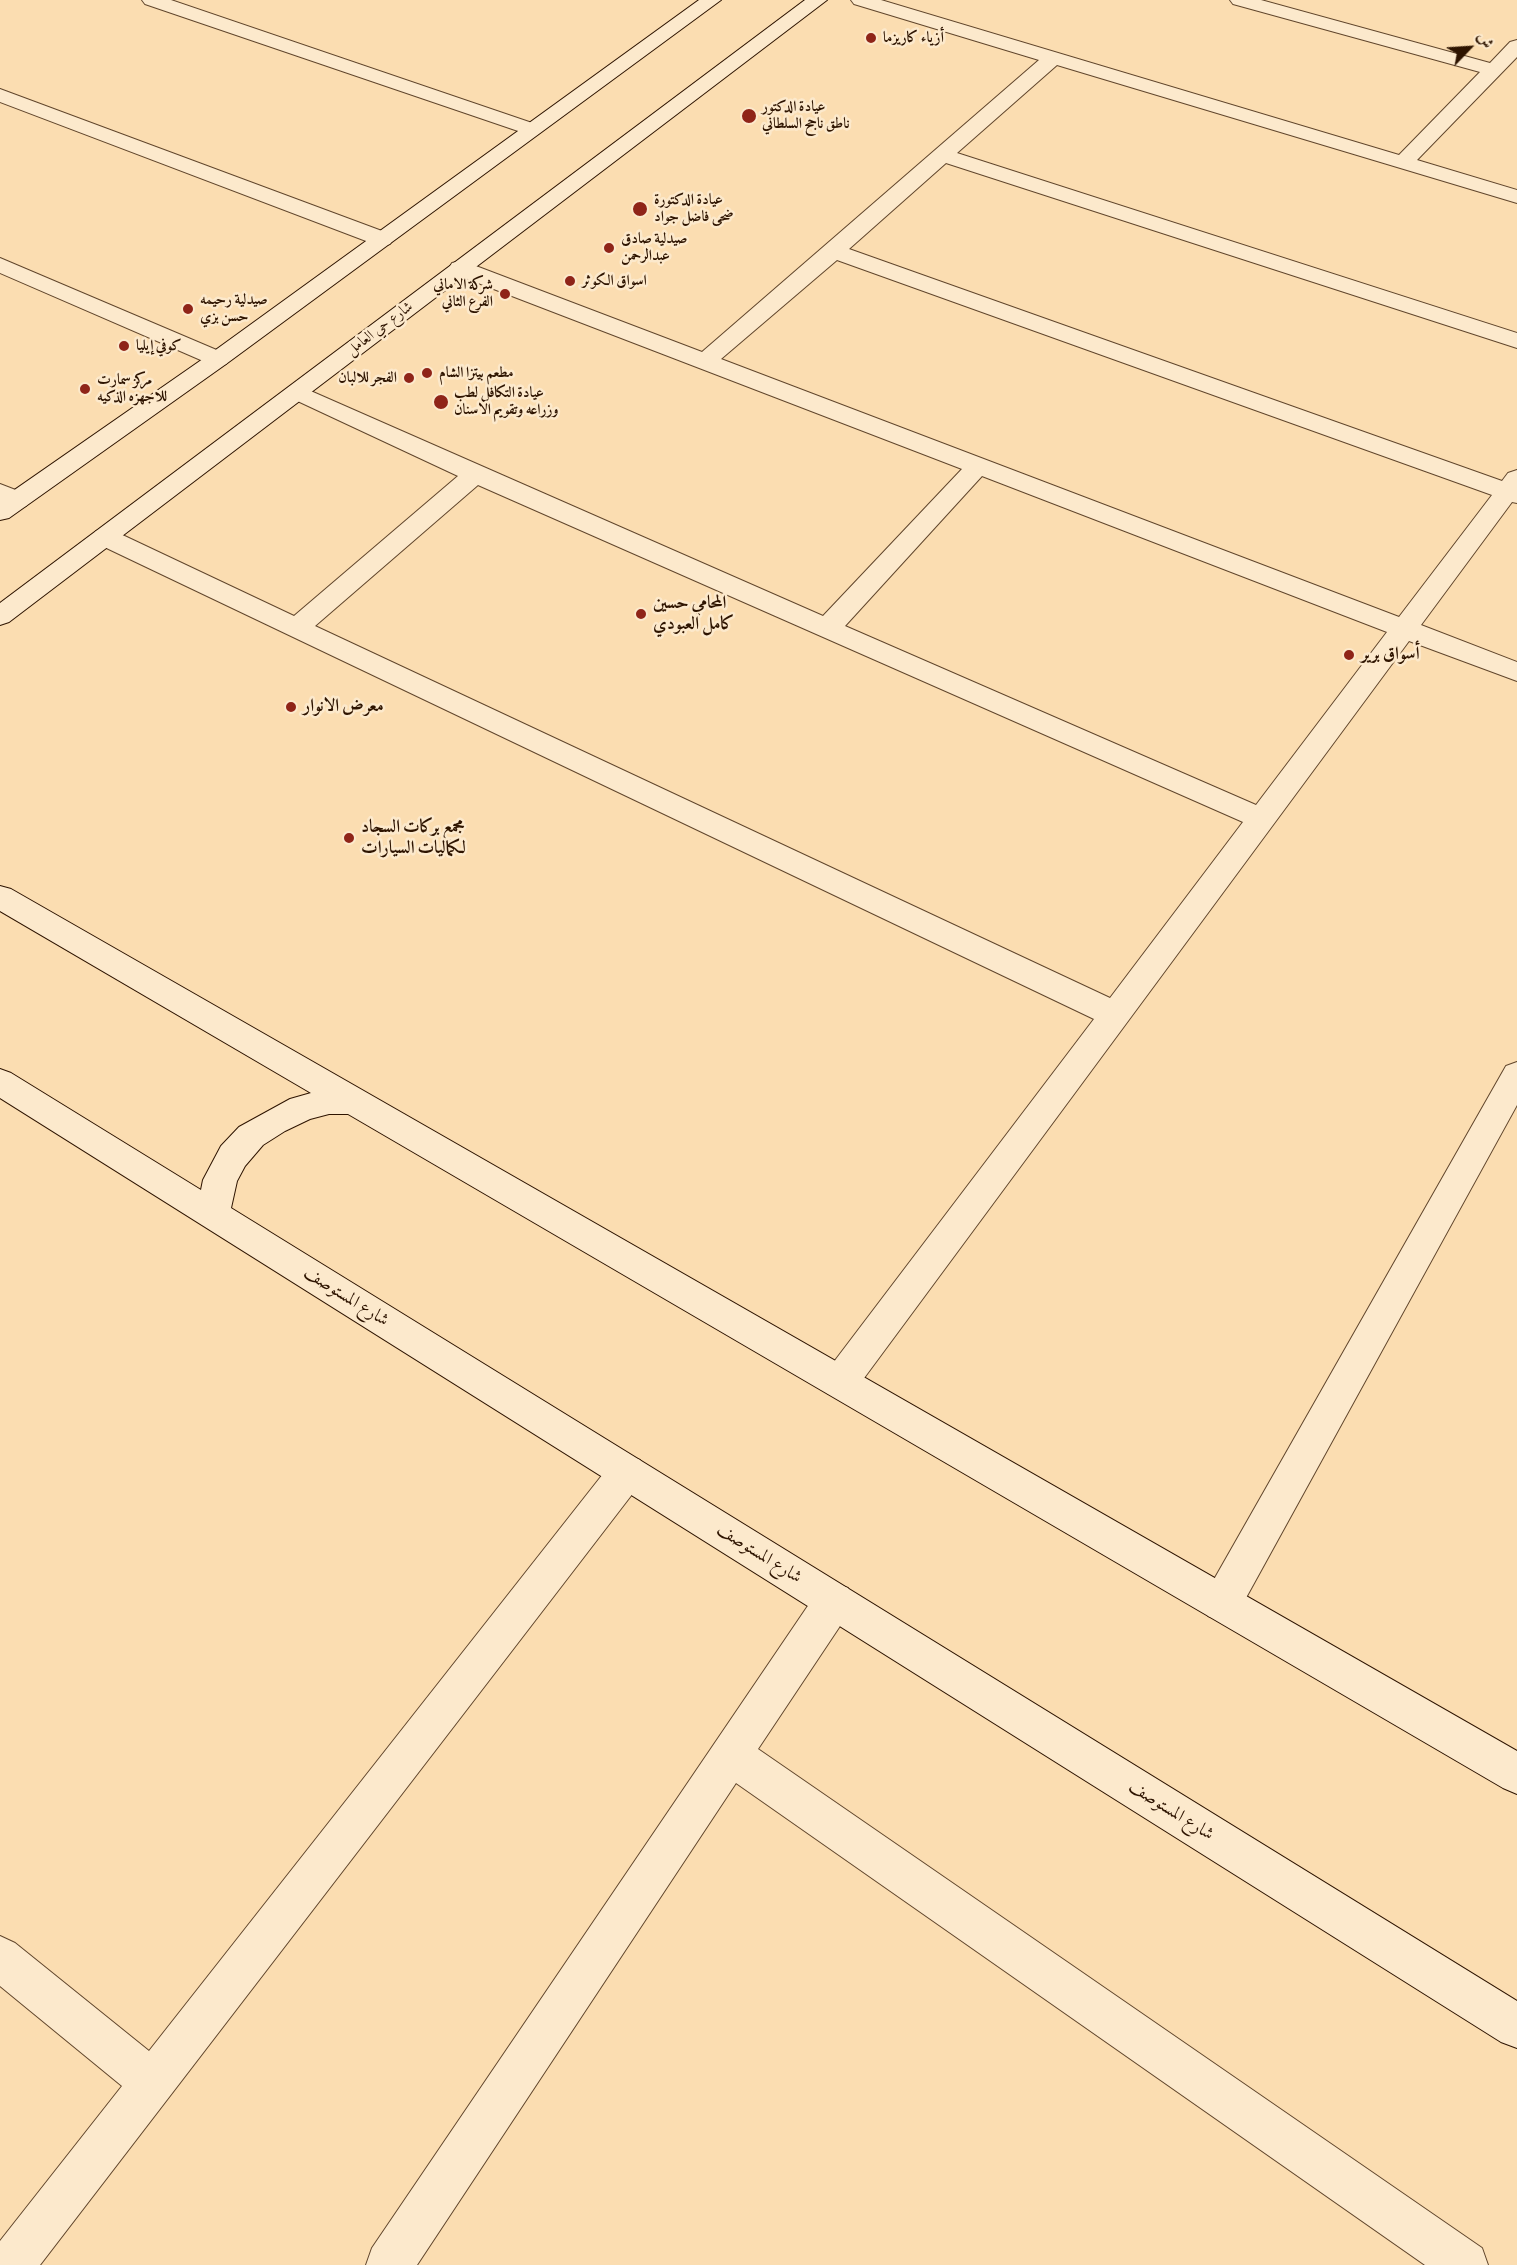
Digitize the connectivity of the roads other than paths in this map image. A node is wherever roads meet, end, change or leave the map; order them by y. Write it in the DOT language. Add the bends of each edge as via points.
graph roads {
  1 [pos="152,0"];
  2 [pos="711,0"];
  3 [pos="817,0"];
  4 [pos="861,0"];
  5 [pos="1240,0"];
  6 [pos="1517,46"];
  7 [pos="1053,58"];
  8 [pos="1494,70"];
  9 [pos="0,95"];
  10 [pos="531,129"];
  11 [pos="941,155"];
  12 [pos="1403,163"];
  13 [pos="1517,197"];
  14 [pos="382,239"];
  15 [pos="834,251"];
  16 [pos="0,265"];
  17 [pos="459,268"];
  18 [pos="1517,341"];
  19 [pos="218,359"];
  20 [pos="704,362"];
  21 [pos="297,393"];
  22 [pos="977,467"];
  23 [pos="475,474"];
  24 [pos="1514,488"];
  25 [pos="6,501"];
  26 [pos="105,537"];
  27 [pos="0,616"];
  28 [pos="297,627"];
  29 [pos="828,627"];
  30 [pos="1403,630"];
  31 [pos="1517,672"];
  32 [pos="1262,819"];
  33 [pos="0,897"];
  34 [pos="1114,1014"];
  35 [pos="1517,1075"];
  36 [pos="0,1082"];
  37 [pos="353,1101"];
  38 [pos="212,1215"];
  39 [pos="840,1382"];
  40 [pos="627,1472"];
  41 [pos="834,1601"];
  42 [pos="1222,1604"];
  43 [pos="731,1755"];
  44 [pos="1517,1774"];
  45 [pos="0,1958"];
  46 [pos="1517,2026"];
  47 [pos="153,2083"];
  48 [pos="11,2265"];
  49 [pos="389,2265"];
  50 [pos="1465,2265"];
  1 -- 10 [label="street"];
  2 -- 10 [label="street"];
  3 -- 17 [label="street, شارع حي العامل"];
  4 -- 7 [label="street"];
  5 -- 8 [label="street"];
  6 -- 8 [label="street"];
  7 -- 11 [label="street"];
  7 -- 12 [label="street"];
  8 -- 12 [label="street"];
  9 -- 14 [label="street"];
  10 -- 14 [label="street"];
  11 -- 15 [label="street"];
  11 -- 18 [label="street"];
  12 -- 13 [label="street"];
  14 -- 19 [label="street"];
  15 -- 20 [label="street"];
  15 -- 24 [label="street"];
  16 -- 19 [label="street"];
  17 -- 20 [label="street"];
  17 -- 21 [label="street, شارع حي العامل"];
  19 -- 25 [label="street"];
  20 -- 22 [label="street"];
  21 -- 23 [label="street"];
  21 -- 26 [label="street, شارع حي العامل"];
  22 -- 29 [label="street"];
  22 -- 30 [label="street"];
  23 -- 28 [label="street"];
  23 -- 29 [label="street"];
  24 -- 30 [label="street"];
  26 -- 27 [label="street, شارع حي العامل"];
  26 -- 28 [label="street"];
  28 -- 34 [label="street"];
  29 -- 32 [label="street"];
  30 -- 31 [label="street"];
  30 -- 32 [label="street"];
  32 -- 34 [label="street"];
  33 -- 37 [label="street"];
  34 -- 39 [label="street"];
  35 -- 42 [label="street"];
  36 -- 38 [label="street, شارع المستوصف"];
  37 -- 38 [label="street" via="329,1101 302,1108 251,1136 233,1156 220,1180"];
  37 -- 39 [label="street"];
  38 -- 40 [label="street, شارع المستوصف"];
  39 -- 42 [label="street"];
  40 -- 41 [label="street, شارع المستوصف"];
  40 -- 47 [label="street"];
  41 -- 43 [label="street"];
  41 -- 46 [label="street, شارع المستوصف"];
  42 -- 44 [label="street"];
  43 -- 49 [label="street"];
  43 -- 50 [label="street"];
  45 -- 47 [label="street"];
  47 -- 48 [label="street"];
}
